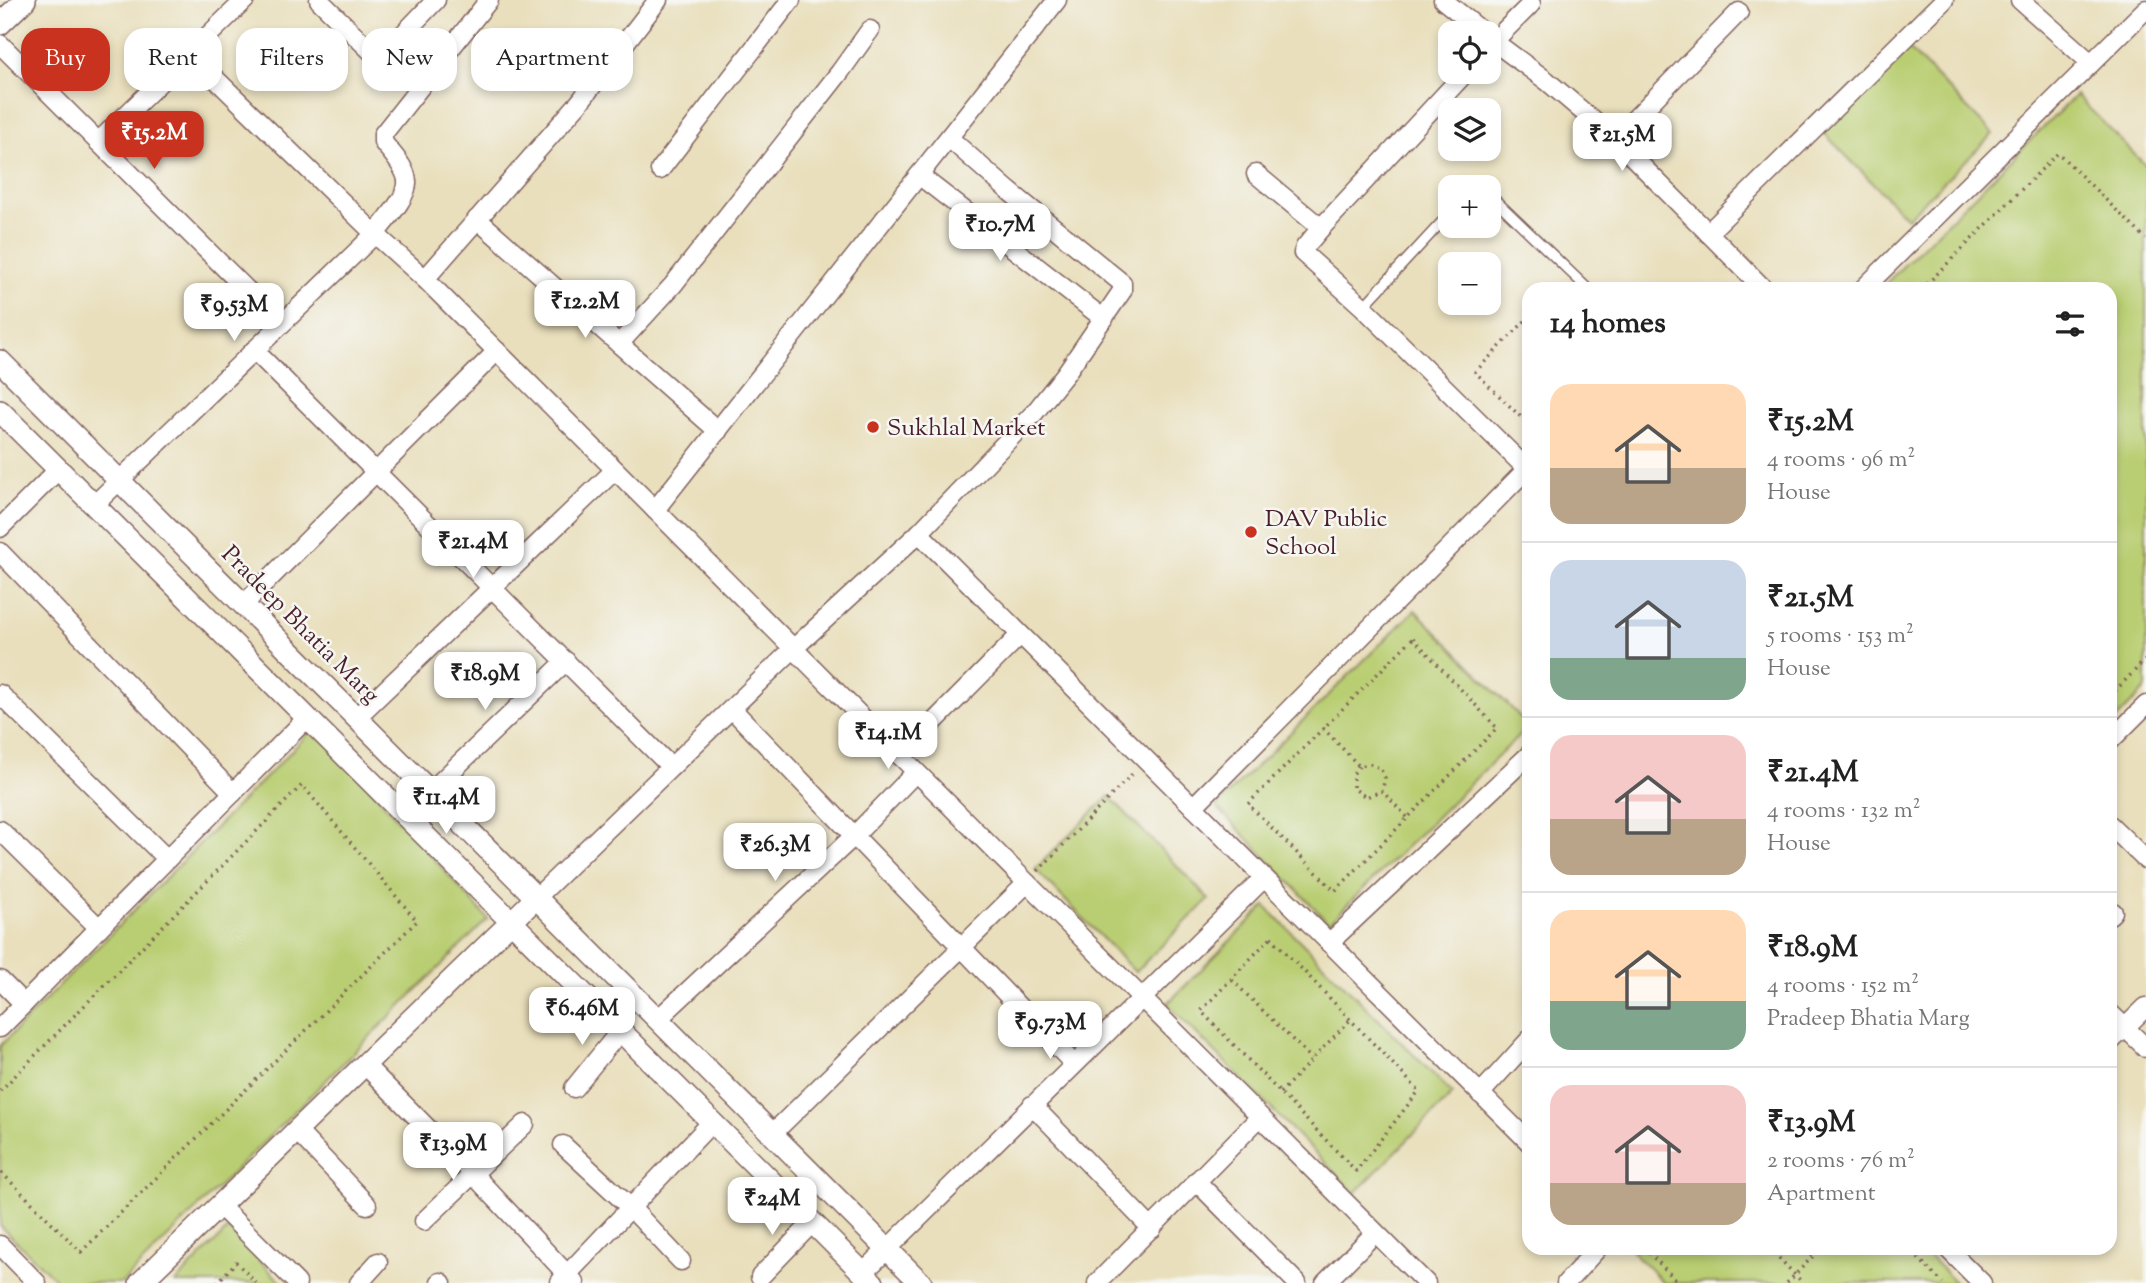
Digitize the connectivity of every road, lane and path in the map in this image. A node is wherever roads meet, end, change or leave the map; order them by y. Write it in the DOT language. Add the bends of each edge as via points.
graph roads {
  1 [pos="25,0"];
  2 [pos="245,0"];
  3 [pos="319,0"];
  4 [pos="436,0"];
  5 [pos="489,0"];
  6 [pos="658,0"];
  7 [pos="792,0"];
  8 [pos="1056,0"];
  9 [pos="1443,0"];
  10 [pos="1944,0"];
  11 [pos="2021,0"];
  12 [pos="1531,4"];
  13 [pos="2146,9"];
  14 [pos="1739,12"];
  15 [pos="1467,21"];
  16 [pos="0,24"];
  17 [pos="216,28"];
  18 [pos="870,30"];
  19 [pos="1501,30"];
  20 [pos="0,44"];
  21 [pos="1501,48"];
  22 [pos="2091,63"];
  23 [pos="1455,84"];
  24 [pos="222,85"];
  25 [pos="151,91"];
  26 [pos="948,138"];
  27 [pos="1615,139"];
  28 [pos="98,142"];
  29 [pos="660,170"];
  30 [pos="1256,174"];
  31 [pos="920,176"];
  32 [pos="1501,206"];
  33 [pos="477,219"];
  34 [pos="1438,226"];
  35 [pos="1321,228"];
  36 [pos="1708,233"];
  37 [pos="374,234"];
  38 [pos="2146,239"];
  39 [pos="425,279"];
  40 [pos="1581,282"];
  41 [pos="1757,282"];
  42 [pos="1870,282"];
  43 [pos="1929,282"];
  44 [pos="1363,307"];
  45 [pos="1104,319"];
  46 [pos="281,324"];
  47 [pos="1522,324"];
  48 [pos="619,344"];
  49 [pos="254,350"];
  50 [pos="497,351"];
  51 [pos="0,361"];
  52 [pos="0,411"];
  53 [pos="1522,418"];
  54 [pos="718,431"];
  55 [pos="1522,465"];
  56 [pos="58,470"];
  57 [pos="615,470"];
  58 [pos="376,472"];
  59 [pos="1522,477"];
  60 [pos="119,479"];
  61 [pos="94,505"];
  62 [pos="655,510"];
  63 [pos="0,528"];
  64 [pos="919,533"];
  65 [pos="0,552"];
  66 [pos="492,588"];
  67 [pos="244,604"];
  68 [pos="1020,635"];
  69 [pos="793,649"];
  70 [pos="2146,659"];
  71 [pos="566,661"];
  72 [pos="2117,689"];
  73 [pos="0,694"];
  74 [pos="2146,705"];
  75 [pos="732,709"];
  76 [pos="307,718"];
  77 [pos="357,718"];
  78 [pos="1323,728"];
  79 [pos="2117,734"];
  80 [pos="900,756"];
  81 [pos="1146,760"];
  82 [pos="1522,762"];
  83 [pos="1359,766"];
  84 [pos="671,767"];
  85 [pos="916,772"];
  86 [pos="431,791"];
  87 [pos="1381,791"];
  88 [pos="233,793"];
  89 [pos="1193,807"];
  90 [pos="1408,818"];
  91 [pos="0,830"];
  92 [pos="2117,832"];
  93 [pos="854,836"];
  94 [pos="167,859"];
  95 [pos="2146,860"];
  96 [pos="1264,878"];
  97 [pos="1027,883"];
  98 [pos="537,897"];
  99 [pos="512,923"];
  100 [pos="99,928"];
  101 [pos="1329,943"];
  102 [pos="962,947"];
  103 [pos="1231,979"];
  104 [pos="0,980"];
  105 [pos="1141,998"];
  106 [pos="24,1004"];
  107 [pos="2146,1007"];
  108 [pos="658,1019"];
  109 [pos="1351,1020"];
  110 [pos="2117,1020"];
  111 [pos="0,1028"];
  112 [pos="2125,1028"];
  113 [pos="620,1031"];
  114 [pos="2117,1035"];
  115 [pos="1522,1048"];
  116 [pos="2146,1048"];
  117 [pos="1312,1059"];
  118 [pos="1074,1064"];
  119 [pos="365,1065"];
  120 [pos="574,1088"];
  121 [pos="0,1091"];
  122 [pos="1280,1093"];
  123 [pos="1480,1094"];
  124 [pos="1032,1105"];
  125 [pos="1260,1117"];
  126 [pos="712,1122"];
  127 [pos="525,1124"];
  128 [pos="297,1131"];
  129 [pos="772,1134"];
  130 [pos="1522,1135"];
  131 [pos="563,1144"];
  132 [pos="0,1171"];
  133 [pos="473,1174"];
  134 [pos="1196,1181"];
  135 [pos="367,1205"];
  136 [pos="220,1206"];
  137 [pos="631,1208"];
  138 [pos="424,1221"];
  139 [pos="812,1223"];
  140 [pos="1152,1229"];
  141 [pos="1375,1233"];
  142 [pos="0,1245"];
  143 [pos="887,1249"];
  144 [pos="1592,1255"];
  145 [pos="1651,1255"];
  146 [pos="1776,1255"];
  147 [pos="1814,1255"];
  148 [pos="1915,1255"];
  149 [pos="1954,1255"];
  150 [pos="681,1261"];
  151 [pos="378,1262"];
  152 [pos="1795,1275"];
  153 [pos="760,1277"];
  154 [pos="868,1278"];
  155 [pos="567,1280"];
  156 [pos="37,1283"];
  157 [pos="140,1283"];
  158 [pos="217,1283"];
  159 [pos="256,1283"];
  160 [pos="297,1283"];
  161 [pos="359,1283"];
  162 [pos="921,1283"];
  163 [pos="1097,1283"];
  164 [pos="1297,1283"];
  165 [pos="1325,1283"];
  166 [pos="1426,1283"];
  167 [pos="1566,1283"];
  168 [pos="1679,1283"];
  169 [pos="1787,1283"];
  170 [pos="1802,1283"];
  171 [pos="1943,1283"];
  172 [pos="1982,1283"];
  1 -- 16 [label="street"];
  2 -- 17 [label="street"];
  3 -- 4 [label="street" via="373,54 386,53"];
  5 -- 37 [label="street" via="383,134 383,142 408,182 404,196"];
  6 -- 33 [label="street" via="579,103"];
  7 -- 29 [label="street"];
  8 -- 26 [label="street"];
  9 -- 15 [label="street"];
  10 -- 36 [label="street"];
  11 -- 22 [label="street"];
  12 -- 19 [label="street"];
  13 -- 22 [label="street"];
  14 -- 27 [label="street"];
  18 -- 48 [label="street" via="673,285"];
  20 -- 28 [label="street"];
  21 -- 27 [label="street"];
  22 -- 42 [label="street"];
  23 -- 35 [label="street"];
  24 -- 37 [label="street"];
  25 -- 28 [label="street"];
  26 -- 31 [label="street"];
  26 -- 45 [label="street" via="1122,283 1122,291"];
  27 -- 36 [label="street"];
  28 -- 46 [label="street"];
  30 -- 35 [label="street"];
  31 -- 45 [label="street"];
  31 -- 54 [label="street"];
  32 -- 40 [label="lane"];
  33 -- 39 [label="street"];
  33 -- 48 [label="street"];
  34 -- 44 [label="lane"];
  35 -- 44 [label="street" via="1303,253"];
  36 -- 41 [label="street"];
  37 -- 39 [label="street"];
  37 -- 46 [label="street"];
  38 -- 43 [label="path" via="2058,153"];
  39 -- 50 [label="street"];
  44 -- 55 [label="street"];
  45 -- 64 [label="street" via="1035,412"];
  46 -- 49 [label="street"];
  47 -- 53 [label="path" via="1475,372"];
  48 -- 54 [label="street"];
  49 -- 58 [label="street"];
  49 -- 60 [label="street"];
  50 -- 57 [label="street"];
  50 -- 58 [label="street"];
  51 -- 60 [label="street, Pradeep Bhatia Marg"];
  52 -- 56 [label="street"];
  54 -- 62 [label="street"];
  56 -- 61 [label="street"];
  56 -- 63 [label="street"];
  57 -- 62 [label="street"];
  57 -- 66 [label="street"];
  58 -- 66 [label="street"];
  58 -- 67 [label="street"];
  59 -- 89 [label="street"];
  60 -- 61 [label="street"];
  60 -- 67 [label="street, Pradeep Bhatia Marg"];
  61 -- 76 [label="street"];
  62 -- 69 [label="street"];
  64 -- 68 [label="street"];
  64 -- 69 [label="street"];
  65 -- 88 [label="street"];
  66 -- 71 [label="street"];
  66 -- 77 [label="street"];
  67 -- 77 [label="street, Pradeep Bhatia Marg"];
  68 -- 80 [label="street"];
  68 -- 81 [label="street"];
  69 -- 75 [label="street"];
  69 -- 80 [label="street"];
  70 -- 72 [label="path"];
  71 -- 84 [label="street"];
  71 -- 86 [label="street"];
  73 -- 94 [label="street"];
  74 -- 79 [label="street"];
  75 -- 84 [label="street"];
  75 -- 93 [label="street"];
  76 -- 88 [label="street"];
  76 -- 99 [label="street"];
  77 -- 86 [label="street, Pradeep Bhatia Marg"];
  78 -- 83 [label="path"];
  78 -- 90 [label="path" via="1248,804 1335,891"];
  78 -- 90 [label="path" via="1413,638 1497,728"];
  80 -- 85 [label="street"];
  81 -- 89 [label="street"];
  81 -- 97 [label="path"];
  82 -- 101 [label="street"];
  83 -- 87 [label="path" via="1380,768 1385,778"];
  83 -- 87 [label="path" via="1353,774 1353,788 1366,797"];
  84 -- 98 [label="street"];
  85 -- 93 [label="street"];
  85 -- 97 [label="street"];
  86 -- 98 [label="street, Pradeep Bhatia Marg"];
  87 -- 90 [label="path"];
  88 -- 94 [label="street"];
  89 -- 96 [label="street"];
  91 -- 100 [label="street"];
  92 -- 95 [label="street"];
  93 -- 102 [label="street"];
  93 -- 108 [label="street"];
  94 -- 100 [label="street"];
  96 -- 101 [label="street"];
  96 -- 105 [label="street"];
  97 -- 102 [label="street"];
  97 -- 105 [label="street"];
  98 -- 99 [label="street"];
  98 -- 108 [label="street, Pradeep Bhatia Marg"];
  99 -- 113 [label="street"];
  99 -- 119 [label="street"];
  100 -- 106 [label="street"];
  101 -- 123 [label="street"];
  102 -- 118 [label="street"];
  102 -- 129 [label="street"];
  103 -- 109 [label="path" via="1271,937"];
  103 -- 117 [label="path"];
  103 -- 122 [label="path" via="1201,1011"];
  104 -- 106 [label="street"];
  105 -- 118 [label="street"];
  105 -- 125 [label="street"];
  106 -- 111 [label="street"];
  107 -- 112 [label="street"];
  108 -- 129 [label="street, Pradeep Bhatia Marg"];
  109 -- 117 [label="path"];
  109 -- 122 [label="path" via="1419,1091 1356,1171"];
  110 -- 112 [label="street"];
  112 -- 114 [label="street"];
  112 -- 116 [label="street"];
  113 -- 120 [label="street"];
  113 -- 126 [label="street"];
  115 -- 123 [label="street"];
  117 -- 122 [label="path"];
  118 -- 124 [label="street"];
  119 -- 128 [label="street"];
  119 -- 133 [label="street"];
  121 -- 132 [label="path" via="302,785 417,921 81,1252"];
  123 -- 130 [label="street"];
  124 -- 140 [label="street"];
  124 -- 143 [label="street"];
  125 -- 134 [label="street"];
  125 -- 141 [label="street"];
  126 -- 137 [label="street"];
  126 -- 139 [label="street"];
  127 -- 133 [label="street"];
  128 -- 135 [label="street"];
  128 -- 136 [label="street"];
  129 -- 143 [label="street, Pradeep Bhatia Marg"];
  131 -- 137 [label="street"];
  133 -- 138 [label="street"];
  133 -- 155 [label="street"];
  134 -- 140 [label="street"];
  134 -- 164 [label="street"];
  136 -- 157 [label="street"];
  136 -- 160 [label="street"];
  137 -- 150 [label="street"];
  137 -- 155 [label="street"];
  139 -- 153 [label="street"];
  139 -- 154 [label="street"];
  140 -- 163 [label="street"];
  141 -- 165 [label="street"];
  141 -- 166 [label="street"];
  142 -- 156 [label="street"];
  143 -- 154 [label="street"];
  143 -- 162 [label="street, Pradeep Bhatia Marg"];
  144 -- 167 [label="street"];
  145 -- 168 [label="path"];
  146 -- 152 [label="path"];
  147 -- 152 [label="path"];
  148 -- 171 [label="path"];
  149 -- 172 [label="street"];
  151 -- 161 [label="street"];
  152 -- 169 [label="path"];
  152 -- 170 [label="path"];
  158 -- 159 [label="path" via="236,1262"];
}
